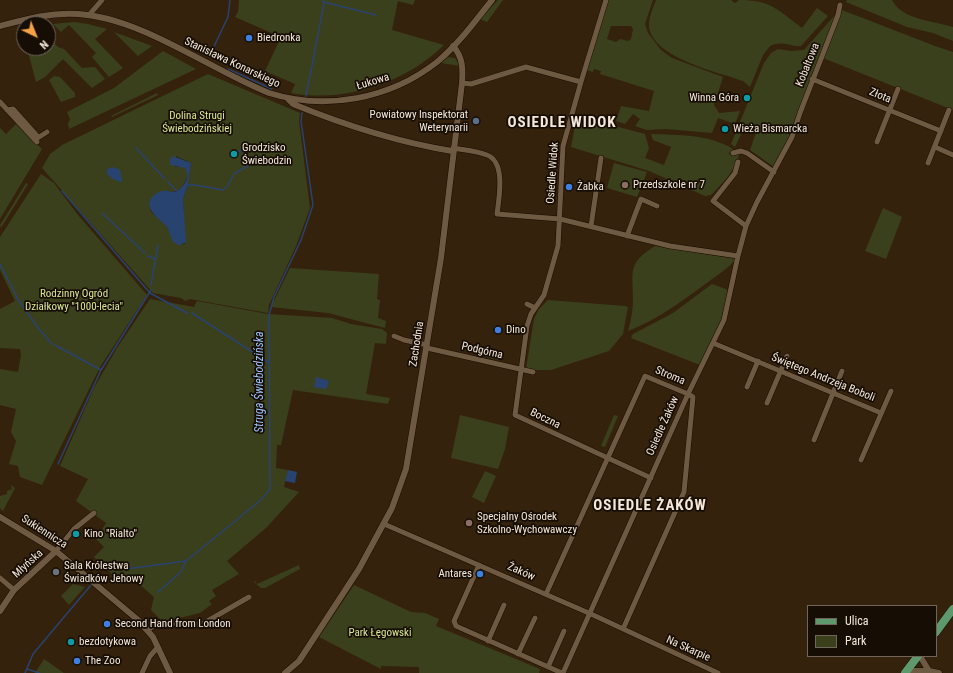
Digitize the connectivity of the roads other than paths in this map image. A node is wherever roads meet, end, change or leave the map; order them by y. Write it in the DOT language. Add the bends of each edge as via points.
graph roads {
  1 [pos="102,0"];
  2 [pos="492,0"];
  3 [pos="606,0"];
  4 [pos="840,5"];
  5 [pos="88,15"];
  6 [pos="0,26"];
  7 [pos="453,46"];
  8 [pos="812,79"];
  9 [pos="581,82"];
  10 [pos="462,84"];
  11 [pos="898,89"];
  12 [pos="287,98"];
  13 [pos="0,102"];
  14 [pos="949,110"];
  15 [pos="890,111"];
  16 [pos="941,131"];
  17 [pos="47,132"];
  18 [pos="877,142"];
  19 [pos="934,147"];
  20 [pos="453,149"];
  21 [pos="733,153"];
  22 [pos="953,155"];
  23 [pos="602,158"];
  24 [pos="738,162"];
  25 [pos="928,163"];
  26 [pos="774,172"];
  27 [pos="657,206"];
  28 [pos="560,219"];
  29 [pos="591,226"];
  30 [pos="746,226"];
  31 [pos="627,236"];
  32 [pos="738,256"];
  33 [pos="527,304"];
  34 [pos="535,308"];
  35 [pos="394,336"];
  36 [pos="713,343"];
  37 [pos="427,346"];
  38 [pos="787,356"];
  39 [pos="758,362"];
  40 [pos="521,371"];
  41 [pos="780,371"];
  42 [pos="842,371"];
  43 [pos="533,372"];
  44 [pos="747,387"];
  45 [pos="890,391"];
  46 [pos="833,393"];
  47 [pos="688,394"];
  48 [pos="767,403"];
  49 [pos="881,413"];
  50 [pos="814,440"];
  51 [pos="607,459"];
  52 [pos="861,460"];
  53 [pos="651,478"];
  54 [pos="94,513"];
  55 [pos="0,517"];
  56 [pos="384,524"];
  57 [pos="56,551"];
  58 [pos="479,565"];
  59 [pos="0,578"];
  60 [pos="14,590"];
  61 [pos="546,594"];
  62 [pos="249,597"];
  63 [pos="504,605"];
  64 [pos="953,609"];
  65 [pos="0,612"];
  66 [pos="590,614"];
  67 [pos="535,618"];
  68 [pos="623,629"];
  69 [pos="148,630"];
  70 [pos="564,631"];
  71 [pos="937,631"];
  72 [pos="488,641"];
  73 [pos="650,642"];
  74 [pos="158,647"];
  75 [pos="518,654"];
  76 [pos="918,657"];
  77 [pos="920,657"];
  78 [pos="548,667"];
  79 [pos="906,672"];
  80 [pos="928,672"];
  81 [pos="142,673"];
  82 [pos="170,673"];
  83 [pos="285,673"];
  84 [pos="563,673"];
  85 [pos="718,673"];
  86 [pos="939,673"];
  1 -- 5 [label="street"];
  2 -- 7 [label="street"];
  3 -- 9 [label="street, Osiedle Widok"];
  4 -- 8 [label="street, Kobaltowa"];
  5 -- 6 [label="street, Stanisława Konarskiego" via="43,15"];
  5 -- 12 [label="street, Stanisława Konarskiego" via="129,25 249,85"];
  7 -- 10 [label="street, Zachodnia" via="462,63"];
  7 -- 12 [label="street, Łukowa" via="424,71 380,93 328,102"];
  8 -- 15 [label="street, Złota"];
  8 -- 26 [label="street, Kobaltowa" via="794,132"];
  9 -- 10 [label="street" via="526,67 471,84"];
  9 -- 28 [label="street, Osiedle Widok" via="564,146"];
  10 -- 20 [label="street, Zachodnia"];
  11 -- 15 [label="street"];
  12 -- 20 [label="street, Stanisława Konarskiego" via="293,104 360,129 411,143"];
  13 -- 17 [label="street" via="37,139"];
  14 -- 16 [label="street"];
  15 -- 16 [label="street, Złota"];
  15 -- 18 [label="street"];
  16 -- 19 [label="street"];
  19 -- 22 [label="street"];
  19 -- 25 [label="street"];
  20 -- 28 [label="street, Osiedle Widok" via="488,155 493,159 500,178 497,214"];
  20 -- 37 [label="street, Zachodnia" via="444,242"];
  21 -- 26 [label="street" via="747,153"];
  23 -- 29 [label="street"];
  24 -- 30 [label="street" via="736,174 713,201"];
  26 -- 30 [label="street, Kobaltowa" via="756,201"];
  27 -- 31 [label="street" via="641,200"];
  28 -- 29 [label="street"];
  28 -- 34 [label="street, Osiedle Widok" via="558,246 548,286"];
  29 -- 31 [label="street"];
  30 -- 32 [label="street, Kobaltowa"];
  31 -- 32 [label="street" via="670,246"];
  32 -- 36 [label="street, Kobaltowa" via="724,320"];
  33 -- 34 [label="street"];
  34 -- 40 [label="street, Osiedle Widok" via="526,326"];
  35 -- 37 [label="street, Podgórna"];
  36 -- 39 [label="street, Świętego Andrzeja Boboli"];
  36 -- 47 [label="street, Kobaltowa"];
  37 -- 40 [label="street, Podgórna"];
  37 -- 56 [label="street, Zachodnia" via="406,469"];
  38 -- 41 [label="street"];
  39 -- 41 [label="street, Świętego Andrzeja Boboli"];
  39 -- 44 [label="street, Świętego Andrzeja Boboli"];
  40 -- 43 [label="street, Podgórna"];
  40 -- 51 [label="street, Boczna" via="515,415"];
  41 -- 46 [label="street, Świętego Andrzeja Boboli"];
  41 -- 48 [label="street"];
  42 -- 46 [label="street"];
  45 -- 49 [label="street"];
  46 -- 49 [label="street, Świętego Andrzeja Boboli"];
  46 -- 50 [label="street"];
  47 -- 51 [label="street, Stroma" via="645,376"];
  47 -- 53 [label="street, Osiedle Żaków"];
  47 -- 68 [label="street, Osiedle Żaków" via="693,397 684,492"];
  49 -- 52 [label="street"];
  51 -- 53 [label="street"];
  51 -- 61 [label="street"];
  53 -- 66 [label="street, Osiedle Żaków"];
  54 -- 57 [label="street" via="74,529"];
  55 -- 57 [label="street, Sukiennicza"];
  56 -- 58 [label="street, Żaków"];
  56 -- 83 [label="street, Zachodnia" via="359,570 322,628 299,661"];
  57 -- 60 [label="street, Młyńska"];
  57 -- 69 [label="street, Sukiennicza"];
  58 -- 61 [label="street, Żaków"];
  58 -- 72 [label="street" via="454,620 458,628"];
  59 -- 60 [label="street"];
  60 -- 65 [label="street, Młyńska"];
  61 -- 66 [label="street, Żaków"];
  62 -- 69 [label="street" via="198,625 166,623"];
  63 -- 72 [label="street"];
  64 -- 71 [label="main road"];
  66 -- 68 [label="street, Żaków"];
  66 -- 84 [label="street, Osiedle Żaków"];
  67 -- 75 [label="street"];
  68 -- 73 [label="street, Żaków"];
  69 -- 74 [label="street, Sukiennicza"];
  70 -- 78 [label="street"];
  72 -- 75 [label="street"];
  73 -- 85 [label="street, Na Skarpie"];
  74 -- 81 [label="street" via="150,656"];
  74 -- 82 [label="street, Sukiennicza"];
  75 -- 78 [label="street"];
  76 -- 79 [label="main road"];
  77 -- 80 [label="street"];
  78 -- 84 [label="street"];
  79 -- 80 [label="street"];
  80 -- 86 [label="street"];
}
